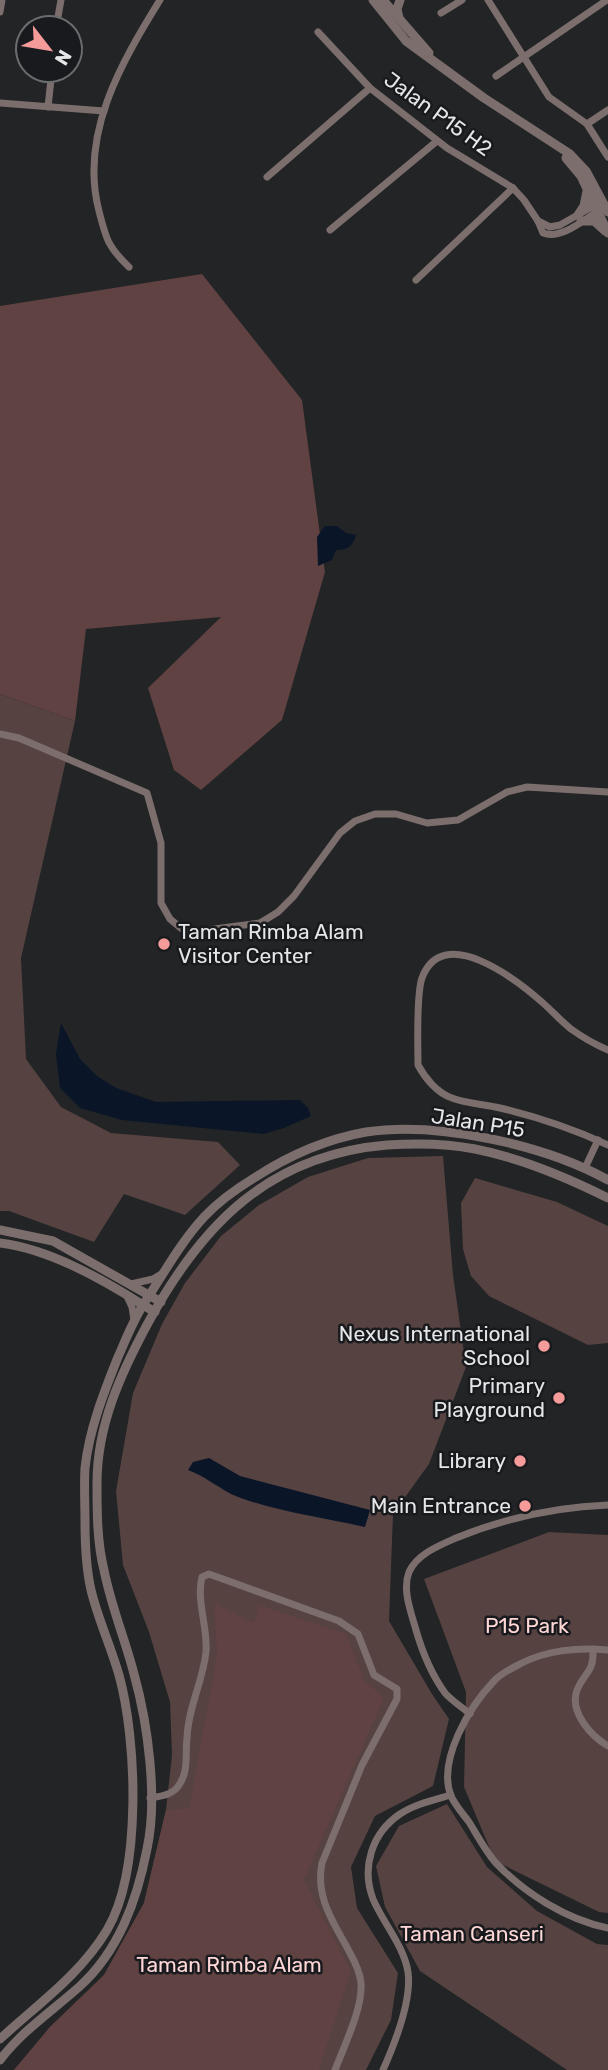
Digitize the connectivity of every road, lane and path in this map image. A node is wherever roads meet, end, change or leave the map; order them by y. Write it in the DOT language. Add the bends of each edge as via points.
graph roads {
  1 [pos="2,0"];
  2 [pos="160,0"];
  3 [pos="398,0"];
  4 [pos="462,0"];
  5 [pos="488,0"];
  6 [pos="607,0"];
  7 [pos="381,3"];
  8 [pos="0,12"];
  9 [pos="441,13"];
  10 [pos="399,20"];
  11 [pos="318,32"];
  12 [pos="524,57"];
  13 [pos="440,65"];
  14 [pos="496,76"];
  15 [pos="50,84"];
  16 [pos="370,88"];
  17 [pos="0,103"];
  18 [pos="48,107"];
  19 [pos="608,110"];
  20 [pos="104,111"];
  21 [pos="587,124"];
  22 [pos="438,141"];
  23 [pos="551,141"];
  24 [pos="608,157"];
  25 [pos="267,177"];
  26 [pos="513,188"];
  27 [pos="587,190"];
  28 [pos="602,207"];
  29 [pos="580,218"];
  30 [pos="330,230"];
  31 [pos="608,234"];
  32 [pos="129,267"];
  33 [pos="416,280"];
  34 [pos="0,734"];
  35 [pos="608,792"];
  36 [pos="608,1050"];
  37 [pos="442,1131"];
  38 [pos="598,1140"];
  39 [pos="439,1144"];
  40 [pos="608,1145"];
  41 [pos="585,1168"];
  42 [pos="608,1180"];
  43 [pos="608,1198"];
  44 [pos="0,1230"];
  45 [pos="0,1243"];
  46 [pos="164,1273"];
  47 [pos="128,1289"];
  48 [pos="149,1295"];
  49 [pos="160,1302"];
  50 [pos="143,1305"];
  51 [pos="155,1312"];
  52 [pos="134,1320"];
  53 [pos="85,1468"];
  54 [pos="97,1468"];
  55 [pos="608,1505"];
  56 [pos="593,1649"];
  57 [pos="608,1650"];
  58 [pos="470,1714"];
  59 [pos="608,1746"];
  60 [pos="451,1795"];
  61 [pos="150,1798"];
  62 [pos="148,1845"];
  63 [pos="130,1846"];
  64 [pos="608,1928"];
  65 [pos="0,2039"];
  66 [pos="0,2060"];
  67 [pos="335,2070"];
  68 [pos="383,2070"];
  1 -- 8 [label="street"];
  2 -- 20 [label="street" via="118,74"];
  3 -- 7 [label="street"];
  3 -- 10 [label="street"];
  4 -- 9 [label="street"];
  5 -- 12 [label="street"];
  6 -- 12 [label="street"];
  7 -- 10 [label="street"];
  7 -- 13 [label="street" via="406,41"];
  10 -- 13 [label="street"];
  11 -- 16 [label="street, Jalan P15 H2"];
  12 -- 14 [label="street"];
  12 -- 21 [label="street" via="549,97"];
  13 -- 23 [label="street"];
  15 -- 18 [label="street"];
  16 -- 22 [label="street, Jalan P15 H2"];
  16 -- 25 [label="street"];
  17 -- 18 [label="street"];
  18 -- 20 [label="street"];
  19 -- 21 [label="street"];
  20 -- 32 [label="street" via="95,140 96,200 113,252"];
  21 -- 24 [label="street"];
  22 -- 26 [label="street, Jalan P15 H2"];
  22 -- 30 [label="street"];
  23 -- 27 [label="street"];
  23 -- 28 [label="street" via="586,172"];
  26 -- 29 [label="street, Jalan P15 H2" via="538,221 550,227"];
  26 -- 33 [label="street"];
  27 -- 28 [label="street"];
  27 -- 29 [label="street"];
  28 -- 29 [label="street, Jalan P15 H2"];
  28 -- 31 [label="street"];
  29 -- 31 [label="street" via="594,221"];
  34 -- 35 [label="street" via="147,793 161,843 161,903 182,929 199,931 260,923 278,912 340,833 375,814 427,822 458,820 507,792 527,787"];
  36 -- 38 [label="street" via="568,1027 521,985 473,957 439,957 421,980 418,1065 439,1090 452,1098 549,1121"];
  37 -- 39 [label="street"];
  37 -- 41 [label="street, Jalan P15" via="504,1142"];
  37 -- 46 [label="street, Jalan P15" via="368,1132 327,1142 279,1162 205,1216"];
  38 -- 40 [label="street"];
  38 -- 41 [label="street"];
  39 -- 43 [label="street, Jalan P15" via="477,1149 552,1171"];
  39 -- 49 [label="street, Jalan P15" via="365,1147 332,1154 271,1180 214,1228"];
  41 -- 42 [label="street, Jalan P15"];
  44 -- 47 [label="street" via="53,1241"];
  45 -- 47 [label="street" via="48,1256"];
  46 -- 47 [label="street"];
  46 -- 48 [label="street, Jalan P15"];
  47 -- 48 [label="street"];
  47 -- 50 [label="street"];
  47 -- 52 [label="street"];
  48 -- 49 [label="street"];
  48 -- 50 [label="street, Jalan P15"];
  49 -- 51 [label="street, Jalan P15"];
  50 -- 51 [label="street"];
  50 -- 52 [label="street, Jalan P15"];
  51 -- 54 [label="street, Jalan P15" via="110,1402"];
  52 -- 53 [label="street, Jalan P15" via="104,1392"];
  53 -- 54 [label="street"];
  53 -- 63 [label="street, Jalan P15" via="85,1545 92,1590 120,1678 128,1727 134,1808"];
  54 -- 61 [label="street, Jalan P15" via="103,1567 142,1712"];
  55 -- 58 [label="street" via="532,1514 483,1527 439,1545 412,1566 406,1586 420,1644 446,1693"];
  56 -- 57 [label="street"];
  56 -- 58 [label="street" via="551,1652 521,1663 494,1680"];
  56 -- 59 [label="street" via="592,1667 576,1691 576,1702 585,1727"];
  58 -- 60 [label="street" via="448,1762"];
  60 -- 64 [label="street" via="495,1861 524,1888 565,1913"];
  60 -- 68 [label="street" via="402,1813 382,1831 370,1854 369,1885 404,1957 409,1984"];
  61 -- 62 [label="street, Jalan P15"];
  61 -- 67 [label="street" via="178,1787 187,1760 186,1738 206,1654 199,1588 202,1577 209,1574 339,1621 358,1634 373,1675 397,1689 397,1699 362,1765 320,1873 323,1902 361,1984 358,2007"];
  62 -- 63 [label="street"];
  62 -- 66 [label="street, Jalan P15" via="136,1896 105,1958"];
  63 -- 65 [label="street, Jalan P15" via="123,1888 109,1927 87,1960"];
}
